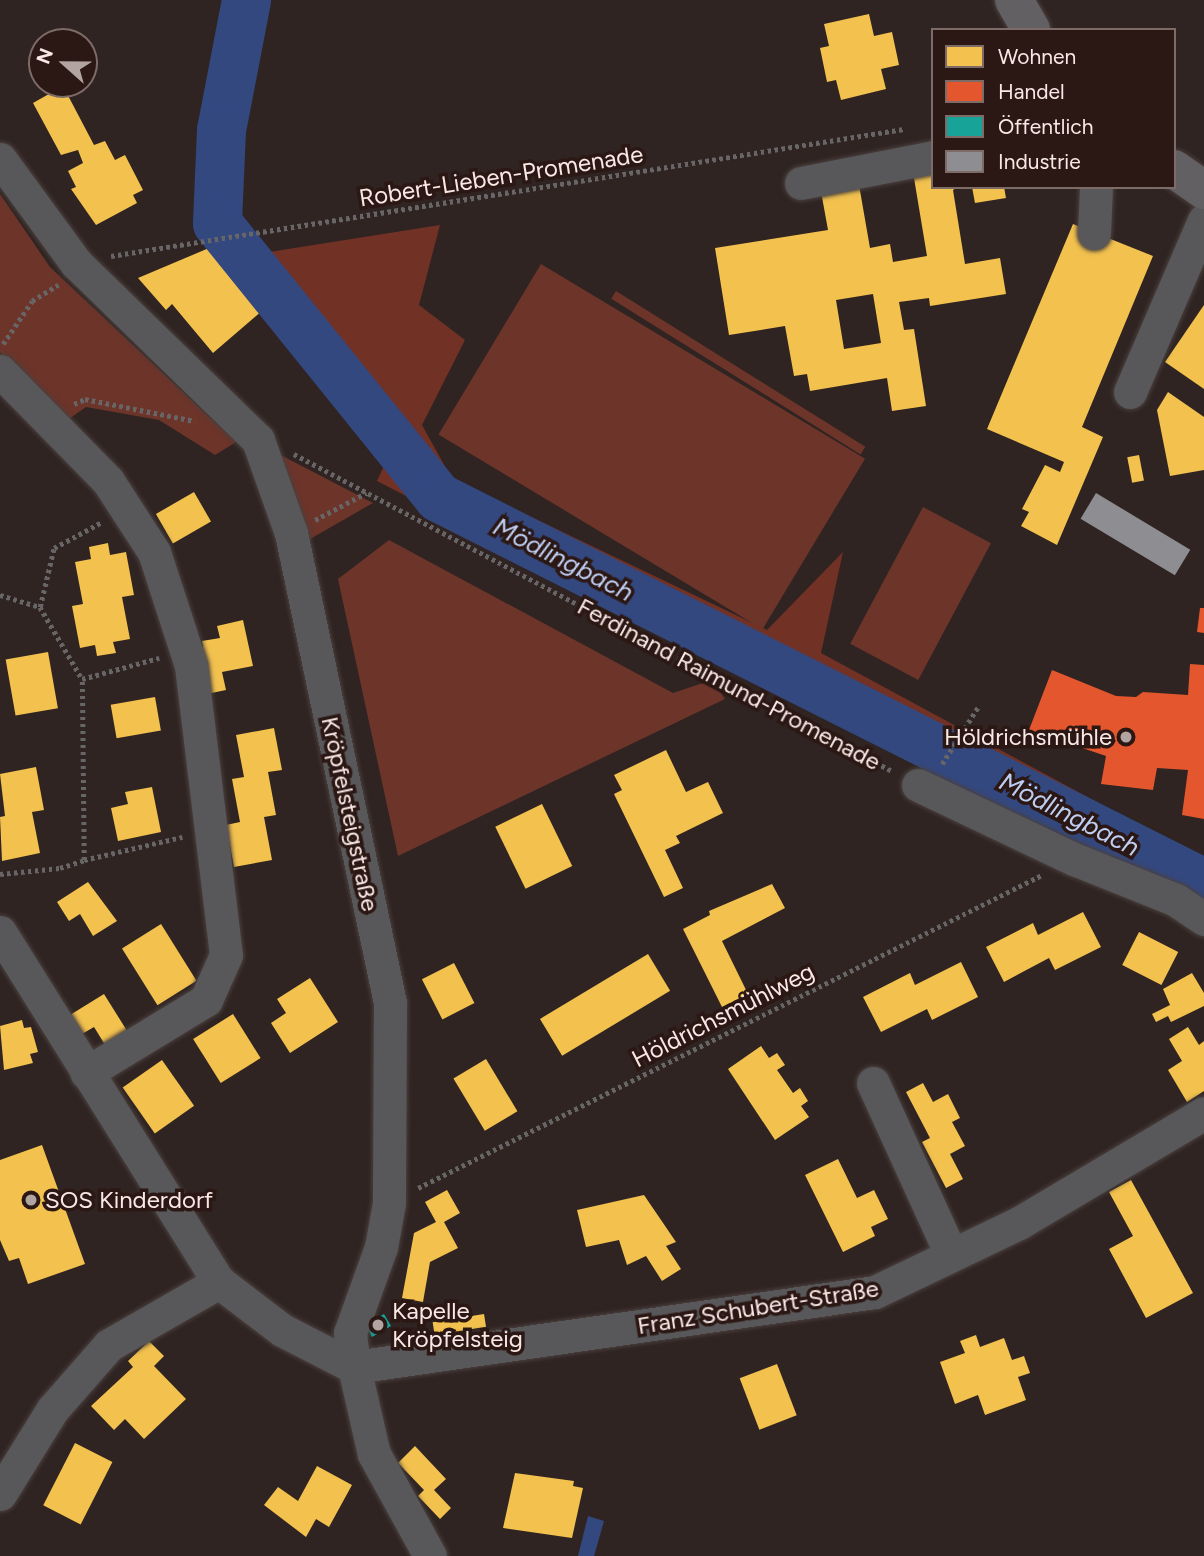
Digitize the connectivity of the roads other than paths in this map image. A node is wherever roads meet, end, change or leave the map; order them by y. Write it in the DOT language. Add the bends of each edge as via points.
graph roads {
  1 [pos="1014,0"];
  2 [pos="1030,28"];
  3 [pos="931,157"];
  4 [pos="0,159"];
  5 [pos="1176,170"];
  6 [pos="801,183"];
  7 [pos="1096,189"];
  8 [pos="1204,190"];
  9 [pos="1204,220"];
  10 [pos="1094,233"];
  11 [pos="0,370"];
  12 [pos="1130,392"];
  13 [pos="930,774"];
  14 [pos="1204,919"];
  15 [pos="0,932"];
  16 [pos="86,1073"];
  17 [pos="873,1083"];
  18 [pos="1204,1113"];
  19 [pos="951,1254"];
  20 [pos="219,1283"];
  21 [pos="354,1367"];
  22 [pos="3,1483"];
  23 [pos="430,1556"];
  1 -- 2 [label="main road"];
  3 -- 6 [label="street"];
  4 -- 21 [label="street, Kröpfelsteigstraße" via="76,263 258,440 291,533 390,1003 389,1203 381,1247 351,1333"];
  5 -- 8 [label="main road"];
  7 -- 10 [label="street"];
  9 -- 12 [label="street"];
  11 -- 16 [label="street" via="108,481 154,552 186,651 226,955 206,1000"];
  13 -- 14 [label="street" via="1074,859 1176,900"];
  15 -- 16 [label="street"];
  16 -- 20 [label="street"];
  17 -- 19 [label="street"];
  18 -- 19 [label="street, Franz Schubert-Straße" via="1019,1223"];
  19 -- 21 [label="street, Franz Schubert-Straße" via="875,1292"];
  20 -- 21 [label="street" via="282,1330"];
  20 -- 22 [label="street" via="109,1345 52,1410"];
  21 -- 23 [label="street, Kröpfelsteigstraße" via="374,1454"];
}
